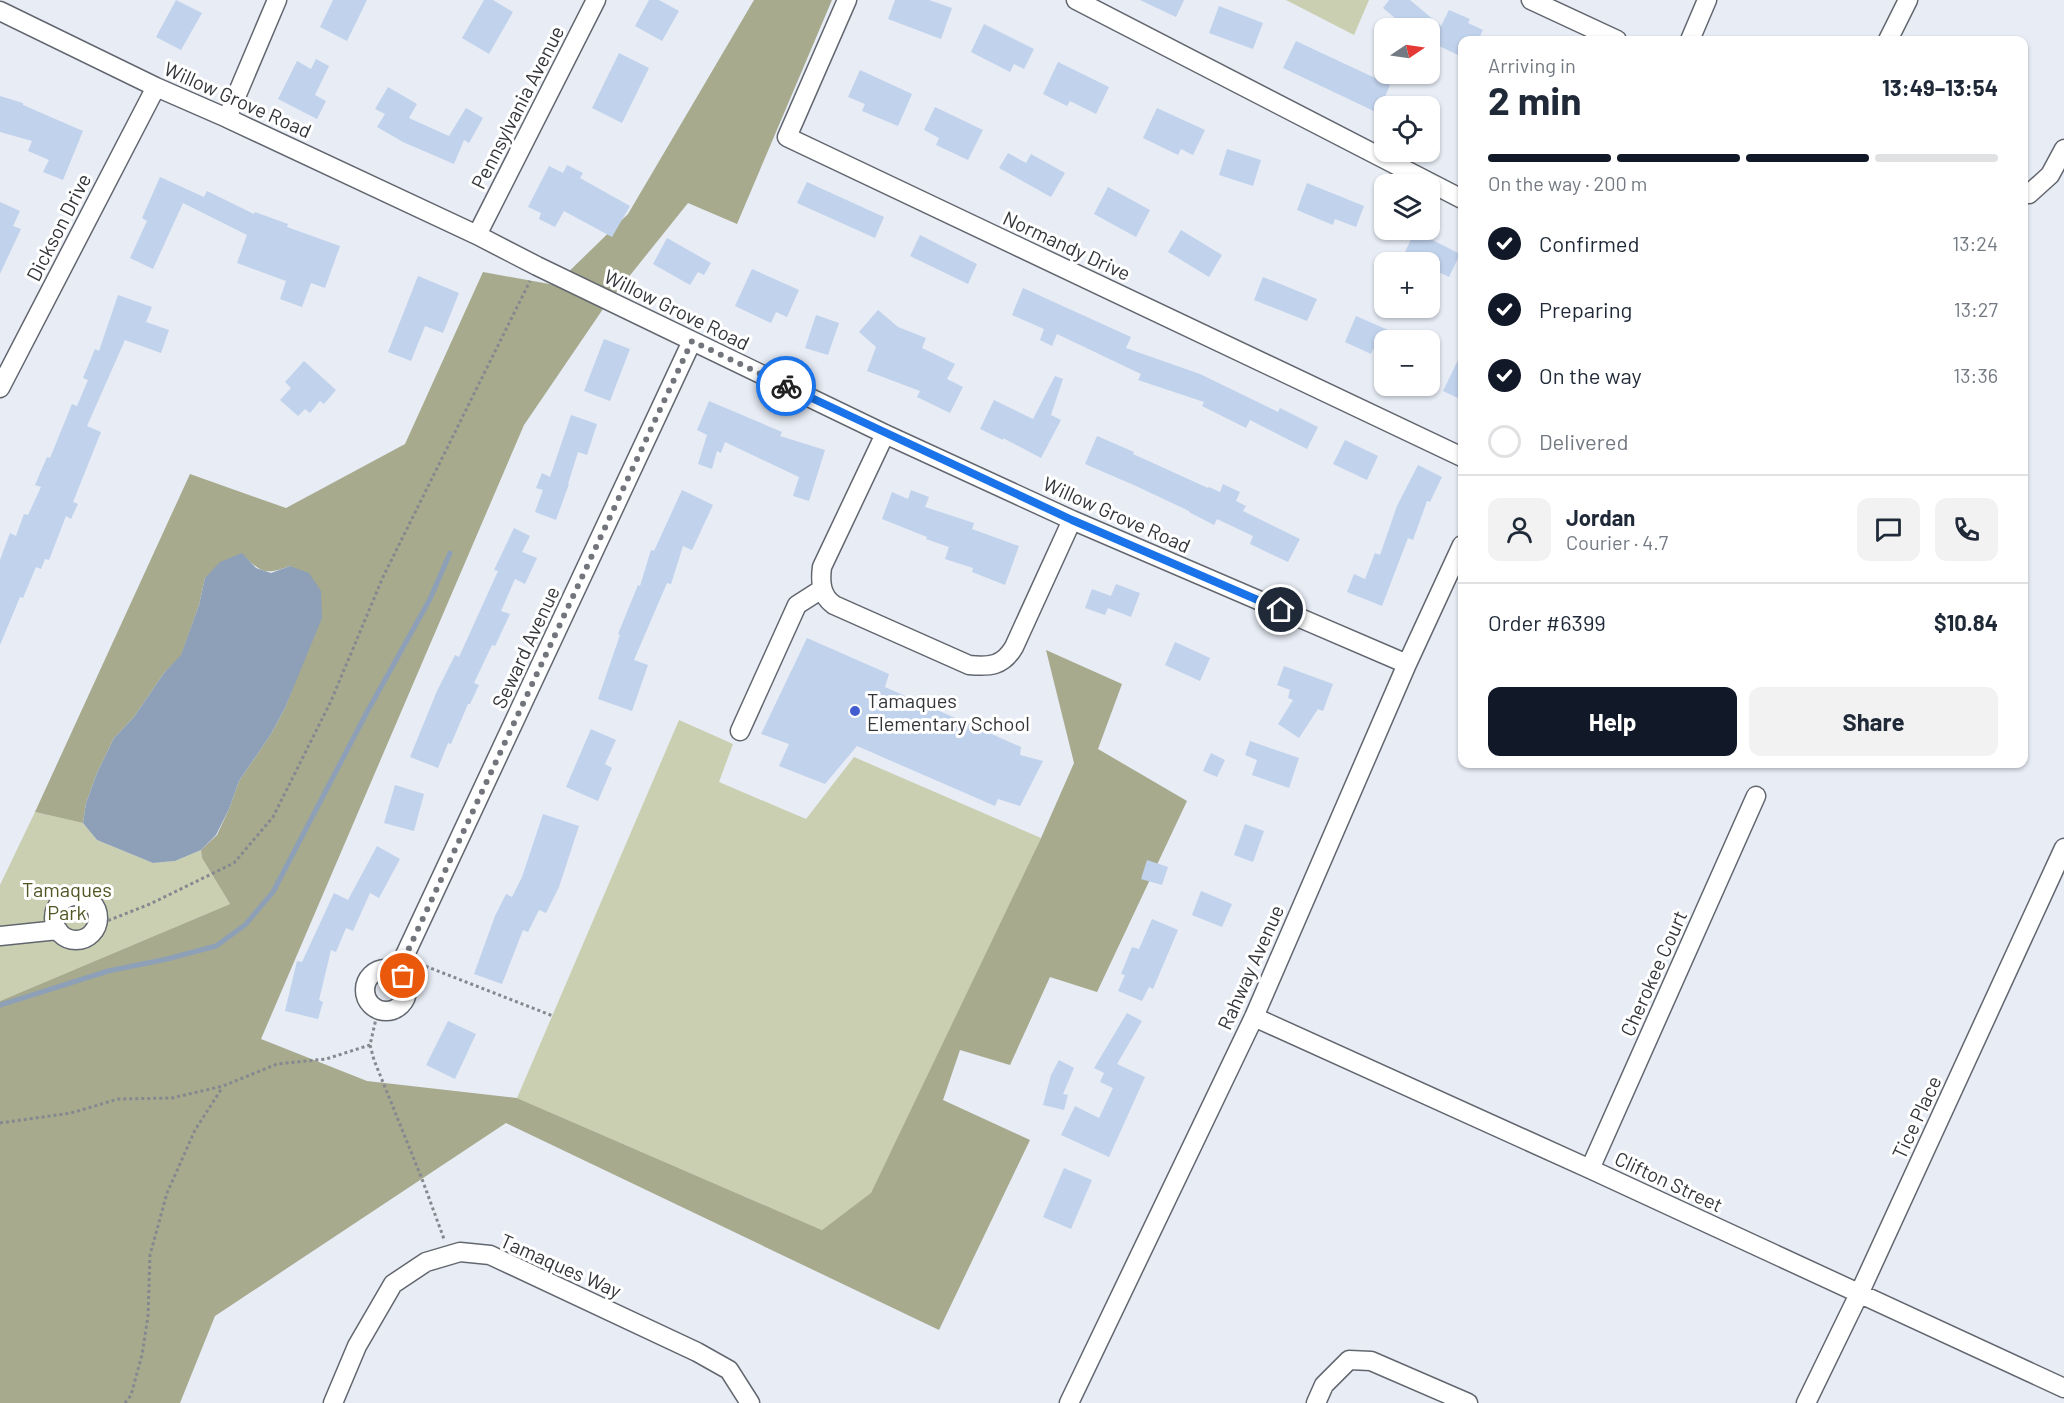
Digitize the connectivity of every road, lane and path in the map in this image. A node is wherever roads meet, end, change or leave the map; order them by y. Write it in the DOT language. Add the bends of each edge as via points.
graph roads {
  1 [pos="277,0"];
  2 [pos="596,0"];
  3 [pos="847,0"];
  4 [pos="1076,0"];
  5 [pos="1531,0"];
  6 [pos="1707,0"];
  7 [pos="1908,0"];
  8 [pos="0,11"];
  9 [pos="1608,36"];
  10 [pos="1692,36"];
  11 [pos="1890,36"];
  12 [pos="156,87"];
  13 [pos="226,118"];
  14 [pos="2064,149"];
  15 [pos="2029,194"];
  16 [pos="1458,197"];
  17 [pos="477,235"];
  18 [pos="537,266"];
  19 [pos="692,341"];
  20 [pos="0,388"];
  21 [pos="885,434"];
  22 [pos="1458,456"];
  23 [pos="1072,520"];
  24 [pos="1458,554"];
  25 [pos="822,589"];
  26 [pos="1407,664"];
  27 [pos="740,731"];
  28 [pos="1756,796"];
  29 [pos="2064,848"];
  30 [pos="97,926"];
  31 [pos="58,930"];
  32 [pos="0,936"];
  33 [pos="401,965"];
  34 [pos="378,1010"];
  35 [pos="553,1016"];
  36 [pos="1254,1017"];
  37 [pos="370,1046"];
  38 [pos="223,1086"];
  39 [pos="0,1123"];
  40 [pos="1590,1169"];
  41 [pos="450,1255"];
  42 [pos="1859,1294"];
  43 [pos="2064,1388"];
  44 [pos="125,1403"];
  45 [pos="333,1403"];
  46 [pos="750,1403"];
  47 [pos="1069,1403"];
  48 [pos="1316,1403"];
  49 [pos="1468,1403"];
  50 [pos="1806,1403"];
  1 -- 13 [label="street"];
  2 -- 17 [label="street, Pennsylvania Avenue"];
  3 -- 22 [label="street, Normandy Drive" via="787,137"];
  4 -- 16 [label="street"];
  5 -- 9 [label="street"];
  6 -- 10 [label="street"];
  7 -- 11 [label="street"];
  8 -- 12 [label="street, Willow Grove Road"];
  12 -- 13 [label="street, Willow Grove Road"];
  12 -- 20 [label="street, Dickson Drive"];
  13 -- 17 [label="street, Willow Grove Road"];
  14 -- 15 [label="street" via="2050,175"];
  17 -- 18 [label="street, Willow Grove Road"];
  18 -- 19 [label="street, Willow Grove Road"];
  18 -- 30 [label="path" via="383,577 331,701 273,816 234,863"];
  19 -- 21 [label="street, Willow Grove Road"];
  19 -- 33 [label="street, Seward Avenue"];
  21 -- 23 [label="street, Willow Grove Road"];
  21 -- 25 [label="street" via="822,567"];
  23 -- 25 [label="street" via="1027,621 1008,657 997,664 969,665 834,605"];
  23 -- 26 [label="street, Willow Grove Road"];
  24 -- 26 [label="street, Rahway Avenue"];
  25 -- 27 [label="street" via="797,605"];
  26 -- 36 [label="street, Rahway Avenue"];
  28 -- 40 [label="street, Cherokee Court"];
  29 -- 42 [label="street, Tice Place"];
  30 -- 31 [label="street" via="82,939 68,938"];
  30 -- 31 [label="street" via="93,904 74,896 57,908 54,915"];
  31 -- 32 [label="street"];
  33 -- 34 [label="street" via="408,989 404,1002 392,1011"];
  33 -- 34 [label="street" via="372,974 368,979 368,1000"];
  33 -- 35 [label="path"];
  34 -- 37 [label="path"];
  36 -- 40 [label="street, Clifton Street"];
  36 -- 47 [label="street, Rahway Avenue"];
  37 -- 38 [label="path" via="326,1059 277,1064"];
  37 -- 41 [label="path"];
  38 -- 39 [label="path" via="172,1098 118,1099 71,1113"];
  38 -- 44 [label="path" via="195,1130 167,1193 150,1255 142,1355"];
  40 -- 42 [label="street, Clifton Street"];
  41 -- 45 [label="street, Tamaques Way" via="426,1262 393,1284 357,1346"];
  41 -- 46 [label="street, Tamaques Way" via="490,1255 698,1352 729,1370"];
  42 -- 43 [label="street, Clifton Street"];
  42 -- 50 [label="street, Tice Place"];
  48 -- 49 [label="street" via="1324,1385 1349,1360 1371,1360"];
}
